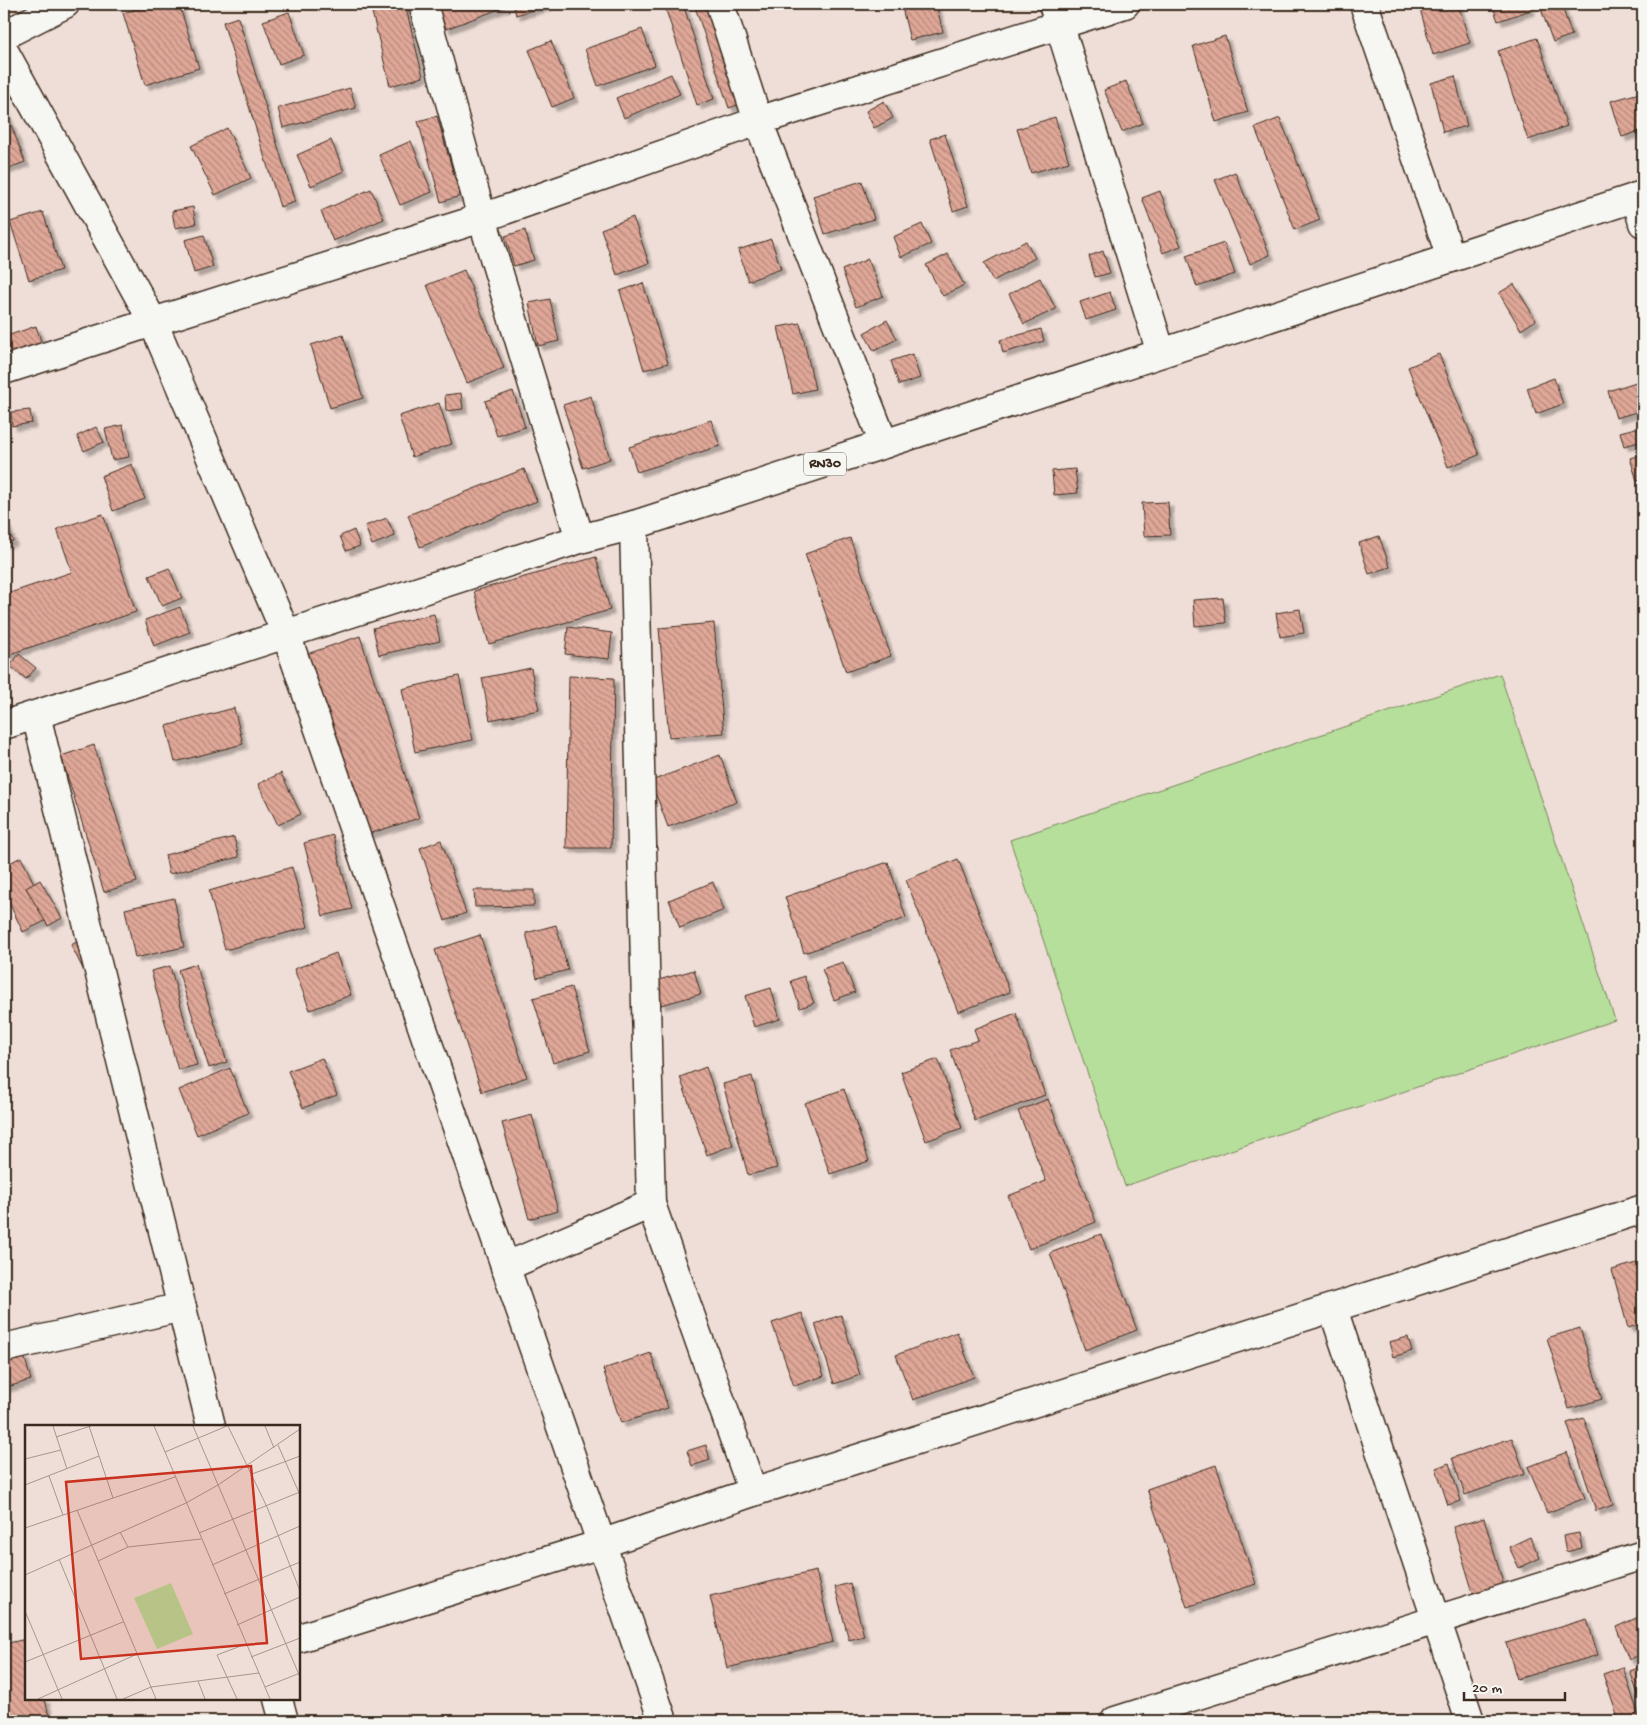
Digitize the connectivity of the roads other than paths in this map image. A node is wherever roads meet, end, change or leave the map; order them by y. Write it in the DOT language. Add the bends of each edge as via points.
graph roads {
  1 [pos="65,4"];
  2 [pos="423,4"];
  3 [pos="720,4"];
  4 [pos="1125,4"];
  5 [pos="1364,4"];
  6 [pos="1057,14"];
  7 [pos="4,35"];
  8 [pos="4,51"];
  9 [pos="758,121"];
  10 [pos="1640,196"];
  11 [pos="482,218"];
  12 [pos="1643,224"];
  13 [pos="1451,258"];
  14 [pos="153,322"];
  15 [pos="1160,353"];
  16 [pos="4,370"];
  17 [pos="884,444"];
  18 [pos="634,525"];
  19 [pos="580,539"];
  20 [pos="286,634"];
  21 [pos="36,715"];
  22 [pos="4,725"];
  23 [pos="650,1204"];
  24 [pos="1643,1209"];
  25 [pos="505,1267"];
  26 [pos="182,1307"];
  27 [pos="1333,1308"];
  28 [pos="4,1348"];
  29 [pos="211,1425"];
  30 [pos="753,1492"];
  31 [pos="601,1544"];
  32 [pos="1643,1555"];
  33 [pos="1437,1620"];
  34 [pos="300,1638"];
  35 [pos="278,1700"];
  36 [pos="284,1721"];
  37 [pos="662,1721"];
  38 [pos="1115,1721"];
  39 [pos="1470,1721"];
  1 -- 7 [label="street"];
  2 -- 11 [label="street"];
  3 -- 9 [label="street"];
  4 -- 6 [label="street"];
  5 -- 13 [label="street"];
  6 -- 9 [label="street"];
  6 -- 15 [label="street"];
  8 -- 14 [label="street"];
  9 -- 11 [label="street"];
  9 -- 17 [label="street"];
  10 -- 12 [label="street"];
  10 -- 13 [label="street, RN30"];
  11 -- 14 [label="street"];
  11 -- 19 [label="street"];
  13 -- 15 [label="street, RN30"];
  14 -- 16 [label="street"];
  14 -- 20 [label="street"];
  15 -- 17 [label="street, RN30"];
  17 -- 18 [label="street, RN30"];
  18 -- 19 [label="street, RN30"];
  18 -- 23 [label="street"];
  19 -- 20 [label="street, RN30"];
  20 -- 21 [label="street, RN30"];
  20 -- 25 [label="street"];
  21 -- 22 [label="street, RN30"];
  21 -- 26 [label="street"];
  23 -- 25 [label="street"];
  23 -- 30 [label="street"];
  24 -- 27 [label="street"];
  25 -- 31 [label="street"];
  26 -- 28 [label="street"];
  26 -- 29 [label="street"];
  27 -- 30 [label="street"];
  27 -- 33 [label="street"];
  30 -- 31 [label="street"];
  31 -- 34 [label="street"];
  31 -- 37 [label="street"];
  32 -- 33 [label="street"];
  33 -- 38 [label="street"];
  33 -- 39 [label="street"];
  35 -- 36 [label="street"];
}
